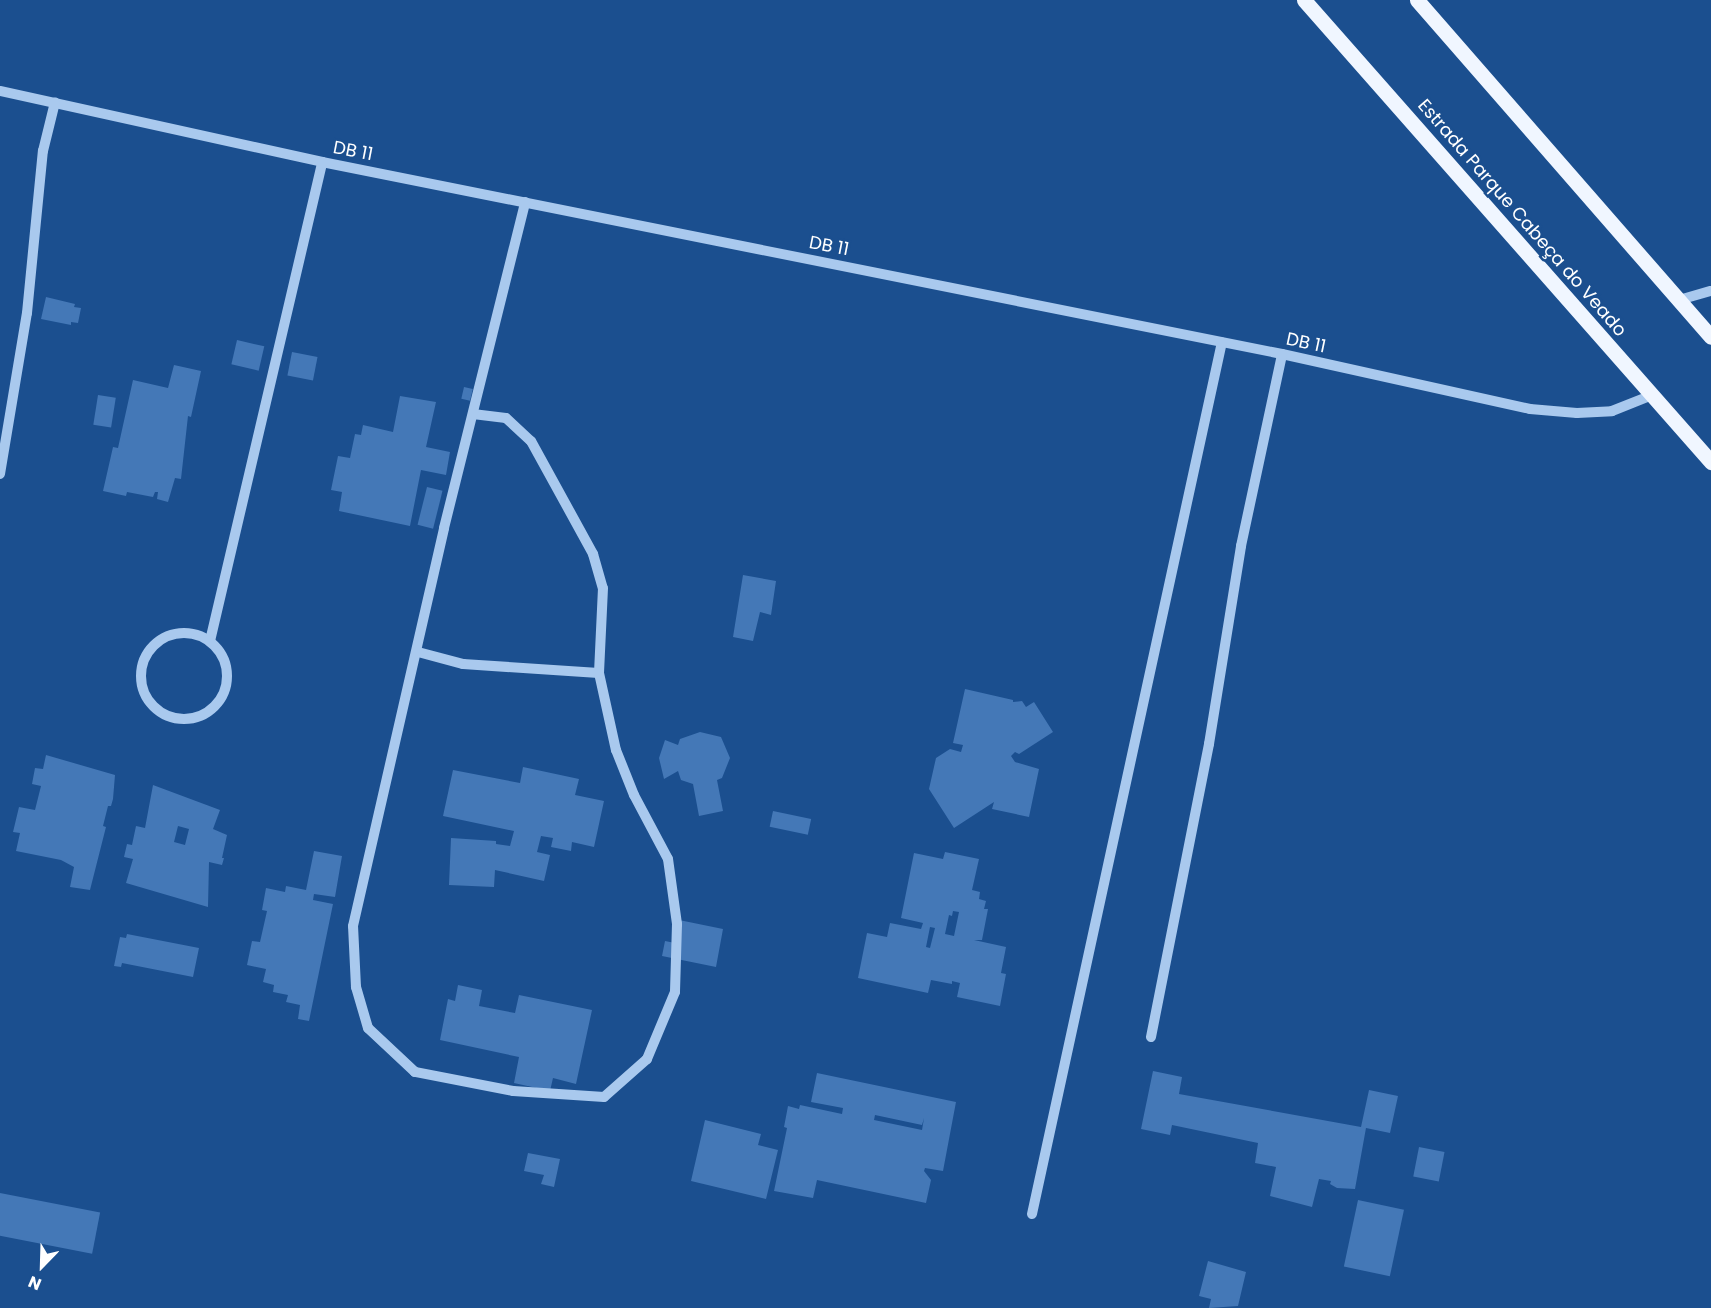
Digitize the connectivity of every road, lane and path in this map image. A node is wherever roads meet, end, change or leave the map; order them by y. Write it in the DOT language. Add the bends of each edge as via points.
graph roads {
  1 [pos="1304,0"];
  2 [pos="1417,0"];
  3 [pos="0,91"];
  4 [pos="55,102"];
  5 [pos="322,162"];
  6 [pos="525,202"];
  7 [pos="1711,291"];
  8 [pos="1679,300"];
  9 [pos="1711,337"];
  10 [pos="1222,342"];
  11 [pos="1282,354"];
  12 [pos="1652,395"];
  13 [pos="473,414"];
  14 [pos="1711,462"];
  15 [pos="0,474"];
  16 [pos="210,641"];
  17 [pos="417,652"];
  18 [pos="599,673"];
  19 [pos="1151,1037"];
  20 [pos="1032,1214"];
  1 -- 12 [label="main road, Estrada Parque Cabeça do Veado"];
  2 -- 8 [label="main road"];
  3 -- 4 [label="street, DB 11"];
  4 -- 5 [label="street, DB 11"];
  4 -- 15 [label="street" via="43,151 27,313"];
  5 -- 6 [label="street, DB 11"];
  5 -- 16 [label="street"];
  6 -- 10 [label="street, DB 11"];
  6 -- 13 [label="street"];
  7 -- 8 [label="street"];
  8 -- 9 [label="main road"];
  10 -- 11 [label="street, DB 11"];
  10 -- 20 [label="street"];
  11 -- 12 [label="street, DB 11" via="1530,409 1612,411"];
  11 -- 19 [label="street" via="1241,546 1209,744"];
  12 -- 14 [label="main road, Estrada Parque Cabeça do Veado"];
  13 -- 17 [label="street"];
  13 -- 18 [label="street" via="506,418 531,441 593,554 603,588"];
  16 -- 16 [label="street" via="182,633 167,636 150,650 141,670 141,684 155,709 180,720 194,719 218,705 228,679 220,651"];
  17 -- 18 [label="street" via="463,664"];
  17 -- 18 [label="street" via="353,926 356,987 368,1028 415,1072 513,1091 604,1097 647,1059 675,992 677,924 668,859 634,795 616,750"];
}
